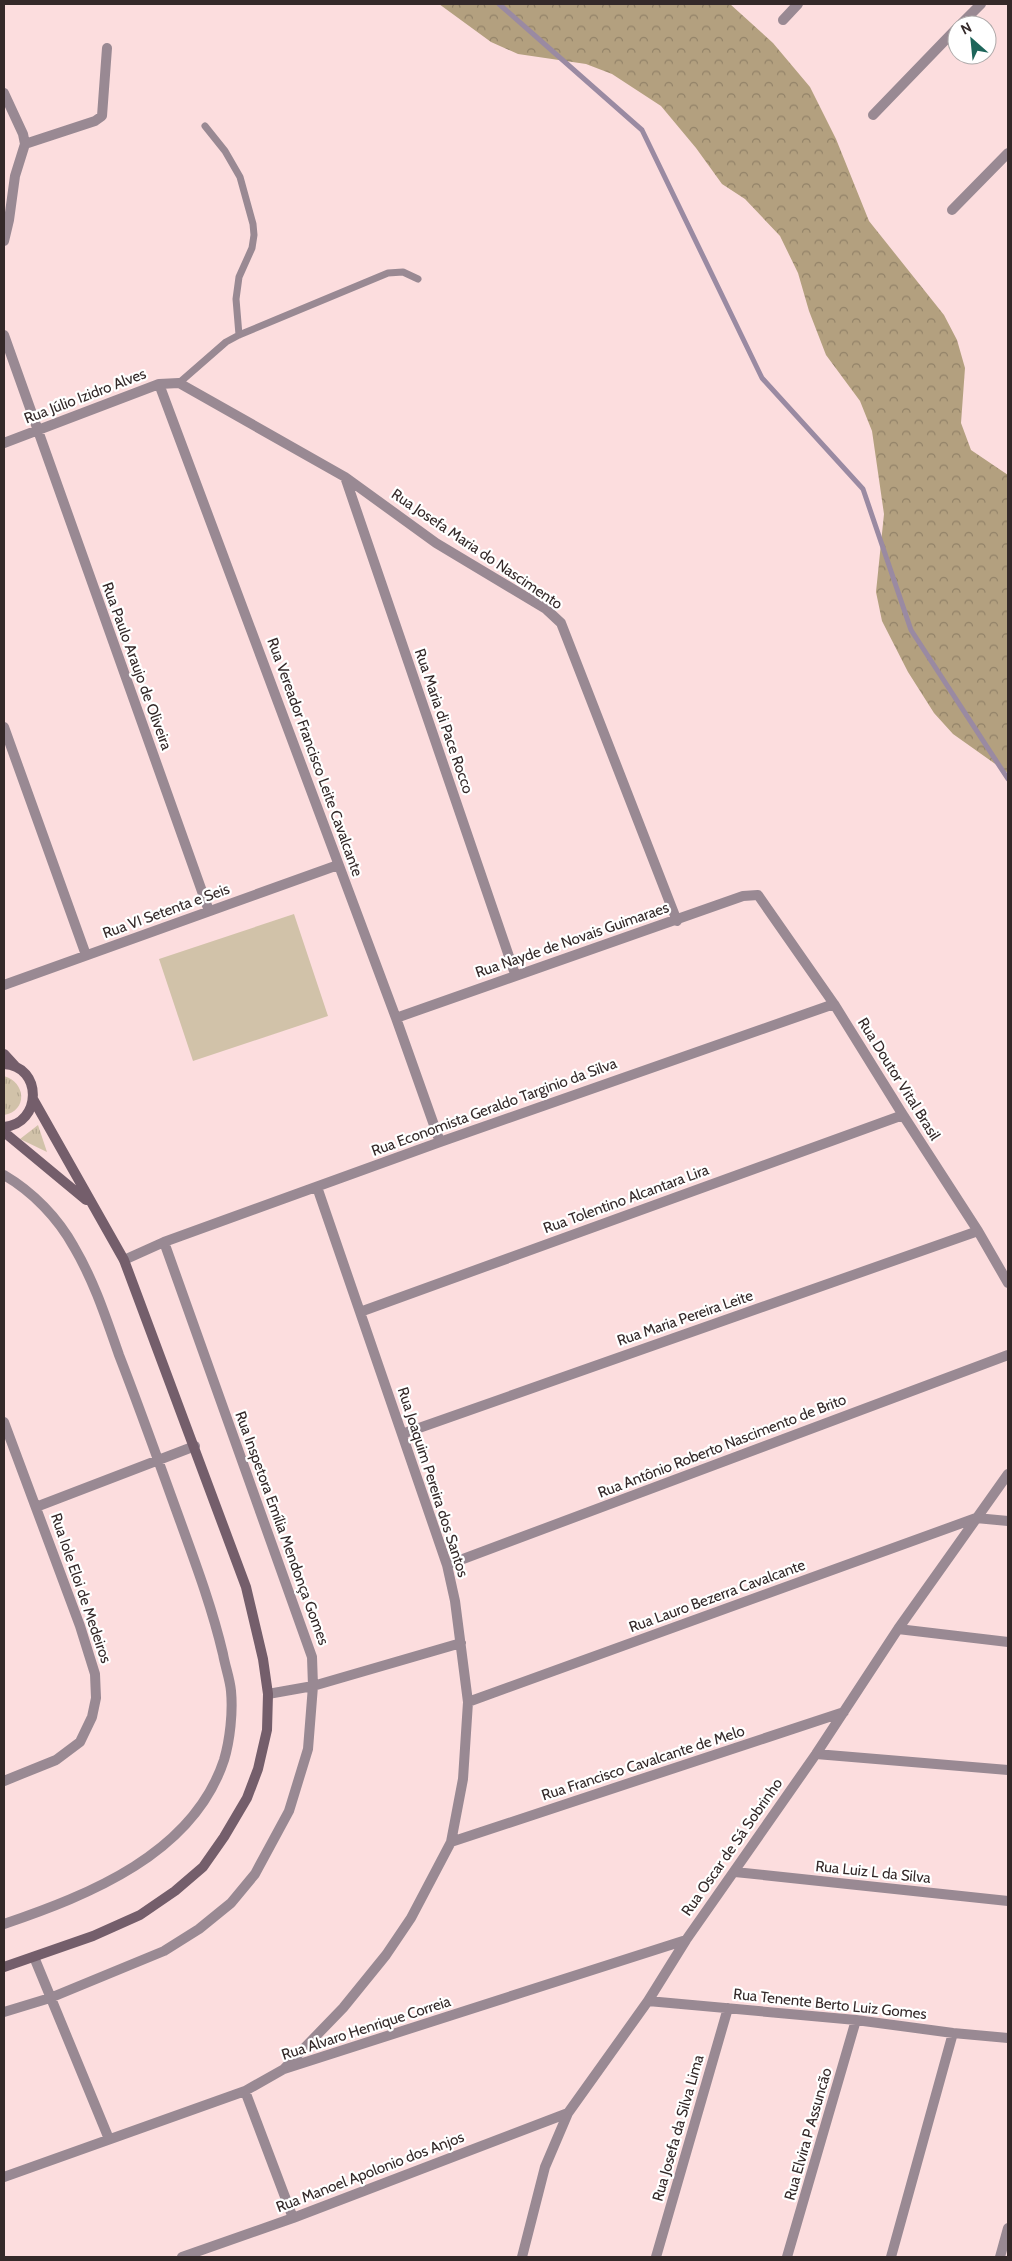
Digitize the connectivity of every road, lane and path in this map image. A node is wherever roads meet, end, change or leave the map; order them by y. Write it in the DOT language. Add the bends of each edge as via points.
graph roads {
  1 [pos="798,4"];
  2 [pos="980,4"];
  3 [pos="970,15"];
  4 [pos="782,20"];
  5 [pos="947,38"];
  6 [pos="107,48"];
  7 [pos="4,93"];
  8 [pos="873,115"];
  9 [pos="205,126"];
  10 [pos="25,144"];
  11 [pos="1008,153"];
  12 [pos="952,210"];
  13 [pos="4,241"];
  14 [pos="418,278"];
  15 [pos="4,335"];
  16 [pos="239,335"];
  17 [pos="179,383"];
  18 [pos="159,384"];
  19 [pos="36,430"];
  20 [pos="4,443"];
  21 [pos="345,477"];
  22 [pos="4,727"];
  23 [pos="338,865"];
  24 [pos="758,895"];
  25 [pos="209,912"];
  26 [pos="677,920"];
  27 [pos="86,955"];
  28 [pos="515,974"];
  29 [pos="4,985"];
  30 [pos="834,1004"];
  31 [pos="396,1018"];
  32 [pos="4,1054"];
  33 [pos="4,1064"];
  34 [pos="16,1067"];
  35 [pos="33,1099"];
  36 [pos="903,1115"];
  37 [pos="4,1127"];
  38 [pos="4,1132"];
  39 [pos="440,1142"];
  40 [pos="4,1175"];
  41 [pos="317,1187"];
  42 [pos="91,1204"];
  43 [pos="978,1231"];
  44 [pos="164,1242"];
  45 [pos="124,1260"];
  46 [pos="1008,1283"];
  47 [pos="360,1312"];
  48 [pos="1008,1355"];
  49 [pos="4,1422"];
  50 [pos="402,1434"];
  51 [pos="195,1446"];
  52 [pos="158,1459"];
  53 [pos="1008,1474"];
  54 [pos="36,1507"];
  55 [pos="976,1518"];
  56 [pos="1008,1521"];
  57 [pos="447,1565"];
  58 [pos="898,1629"];
  59 [pos="1008,1642"];
  60 [pos="461,1643"];
  61 [pos="313,1686"];
  62 [pos="268,1694"];
  63 [pos="468,1702"];
  64 [pos="844,1712"];
  65 [pos="816,1754"];
  66 [pos="1008,1770"];
  67 [pos="4,1781"];
  68 [pos="451,1842"];
  69 [pos="735,1872"];
  70 [pos="1008,1902"];
  71 [pos="4,1924"];
  72 [pos="686,1940"];
  73 [pos="34,1957"];
  74 [pos="4,1967"];
  75 [pos="50,1998"];
  76 [pos="648,2001"];
  77 [pos="728,2008"];
  78 [pos="4,2012"];
  79 [pos="856,2020"];
  80 [pos="953,2033"];
  81 [pos="1008,2038"];
  82 [pos="284,2069"];
  83 [pos="245,2090"];
  84 [pos="568,2113"];
  85 [pos="109,2139"];
  86 [pos="4,2177"];
  87 [pos="292,2218"];
  88 [pos="1008,2228"];
  89 [pos="182,2257"];
  90 [pos="522,2257"];
  91 [pos="656,2257"];
  92 [pos="787,2257"];
  93 [pos="891,2257"];
  94 [pos="1000,2257"];
  1 -- 4 [label="street"];
  2 -- 3 [label="street"];
  5 -- 8 [label="street"];
  6 -- 10 [label="street" via="102,116"];
  7 -- 10 [label="street"];
  9 -- 16 [label="lane" via="240,177 253,224 252,248 239,277 236,299"];
  10 -- 13 [label="street" via="15,176"];
  11 -- 12 [label="street"];
  14 -- 16 [label="lane" via="404,272 388,272"];
  15 -- 19 [label="street, Rua Paulo Araujo de Oliveira"];
  16 -- 17 [label="lane" via="226,342"];
  17 -- 18 [label="street, Rua Júlio Izidro Alves"];
  17 -- 21 [label="street, Rua Josefa Maria do Nascimento"];
  18 -- 19 [label="street, Rua Júlio Izidro Alves"];
  18 -- 23 [label="street, Rua Vereador Francisco Leite Cavalcante"];
  19 -- 20 [label="street, Rua Júlio Izidro Alves"];
  19 -- 25 [label="street, Rua Paulo Araujo de Oliveira"];
  21 -- 26 [label="street, Rua Josefa Maria do Nascimento" via="436,543 546,609 561,623"];
  21 -- 28 [label="street, Rua Maria di Pace Rocco"];
  22 -- 27 [label="street"];
  23 -- 25 [label="street, Rua VI Setenta e Seis"];
  23 -- 31 [label="street, Rua Vereador Francisco Leite Cavalcante"];
  24 -- 26 [label="street, Rua Nayde de Novais Guimaraes" via="743,896"];
  24 -- 30 [label="street, Rua Doutor Vital Brasil"];
  25 -- 27 [label="street, Rua VI Setenta e Seis"];
  26 -- 28 [label="street, Rua Nayde de Novais Guimaraes"];
  27 -- 29 [label="street, Rua VI Setenta e Seis"];
  28 -- 31 [label="street, Rua Nayde de Novais Guimaraes"];
  30 -- 36 [label="street, Rua Doutor Vital Brasil"];
  30 -- 39 [label="street, Rua Economista Geraldo Targinio da Silva"];
  31 -- 39 [label="street, Rua Vereador Francisco Leite Cavalcante"];
  32 -- 34 [label="main road"];
  33 -- 34 [label="main road"];
  34 -- 35 [label="main road" via="30,1080"];
  35 -- 37 [label="main road" via="28,1114 22,1120"];
  35 -- 42 [label="main road"];
  36 -- 43 [label="street, Rua Doutor Vital Brasil"];
  36 -- 47 [label="street, Rua Tolentino Alcantara Lira"];
  38 -- 42 [label="main road"];
  39 -- 41 [label="street, Rua Economista Geraldo Targinio da Silva"];
  40 -- 52 [label="street" via="43,1204 74,1246 92,1282"];
  41 -- 44 [label="street, Rua Economista Geraldo Targinio da Silva"];
  41 -- 47 [label="street, Rua Joaquim Pereira dos Santos"];
  42 -- 45 [label="main road" via="104,1221"];
  43 -- 46 [label="street, Rua Doutor Vital Brasil"];
  43 -- 50 [label="street, Rua Maria Pereira Leite"];
  44 -- 45 [label="street"];
  44 -- 61 [label="street, Rua Inspetora Emília Mendonça Gomes" via="312,1657"];
  45 -- 51 [label="main road"];
  47 -- 50 [label="street, Rua Joaquim Pereira dos Santos"];
  48 -- 57 [label="street, Rua Antônio Roberto Nascimento de Brito"];
  49 -- 54 [label="street, Rua Iole Eloi de Medeiros"];
  50 -- 57 [label="street, Rua Joaquim Pereira dos Santos"];
  51 -- 52 [label="street"];
  51 -- 62 [label="main road" via="246,1587"];
  52 -- 54 [label="street"];
  52 -- 71 [label="street" via="214,1618 231,1691 224,1759 210,1793 186,1824 157,1850 108,1882 59,1905"];
  53 -- 55 [label="street, Rua Oscar de Sá Sobrinho"];
  54 -- 67 [label="street, Rua Iole Eloi de Medeiros" via="80,1626 95,1674 96,1698 92,1717 80,1742 56,1760"];
  55 -- 56 [label="street"];
  55 -- 58 [label="street, Rua Oscar de Sá Sobrinho"];
  55 -- 63 [label="street, Rua Lauro Bezerra Cavalcante"];
  57 -- 60 [label="street, Rua Joaquim Pereira dos Santos"];
  58 -- 59 [label="street"];
  58 -- 64 [label="street, Rua Oscar de Sá Sobrinho"];
  60 -- 61 [label="street"];
  60 -- 63 [label="street, Rua Joaquim Pereira dos Santos"];
  61 -- 62 [label="street"];
  61 -- 75 [label="street, Rua Inspetora Emília Mendonça Gomes" via="308,1749 289,1811 255,1874 231,1903 164,1951"];
  62 -- 73 [label="main road" via="267,1730 258,1769 247,1798 203,1867 175,1892 140,1916"];
  63 -- 68 [label="street, Rua Joaquim Pereira dos Santos" via="464,1779"];
  64 -- 65 [label="street, Rua Oscar de Sá Sobrinho"];
  64 -- 68 [label="street, Rua Francisco Cavalcante de Melo"];
  65 -- 66 [label="street"];
  65 -- 69 [label="street, Rua Oscar de Sá Sobrinho"];
  68 -- 82 [label="street, Rua Joaquim Pereira dos Santos" via="411,1918 386,1955 343,2008"];
  69 -- 70 [label="street, Rua Luiz L da Silva"];
  69 -- 72 [label="street, Rua Oscar de Sá Sobrinho"];
  72 -- 76 [label="street, Rua Oscar de Sá Sobrinho"];
  72 -- 82 [label="street, Rua Alvaro Henrique Correia"];
  73 -- 74 [label="main road"];
  73 -- 75 [label="street"];
  75 -- 78 [label="street, Rua Inspetora Emília Mendonça Gomes"];
  75 -- 85 [label="street"];
  76 -- 77 [label="street, Rua Tenente Berto Luiz Gomes"];
  76 -- 84 [label="street, Rua Oscar de Sá Sobrinho"];
  77 -- 79 [label="street, Rua Tenente Berto Luiz Gomes"];
  77 -- 91 [label="street, Rua Josefa da Silva Lima"];
  79 -- 80 [label="street, Rua Tenente Berto Luiz Gomes"];
  79 -- 92 [label="street, Rua Elvira P Assuncão"];
  80 -- 81 [label="street, Rua Tenente Berto Luiz Gomes"];
  80 -- 93 [label="street"];
  82 -- 83 [label="street, Rua Alvaro Henrique Correia"];
  83 -- 85 [label="street, Rua Alvaro Henrique Correia"];
  83 -- 87 [label="street"];
  84 -- 87 [label="street, Rua Manoel Apolonio dos Anjos"];
  84 -- 90 [label="street, Rua Oscar de Sá Sobrinho" via="545,2167"];
  85 -- 86 [label="street, Rua Alvaro Henrique Correia"];
  87 -- 89 [label="street, Rua Manoel Apolonio dos Anjos"];
  88 -- 94 [label="street"];
}
